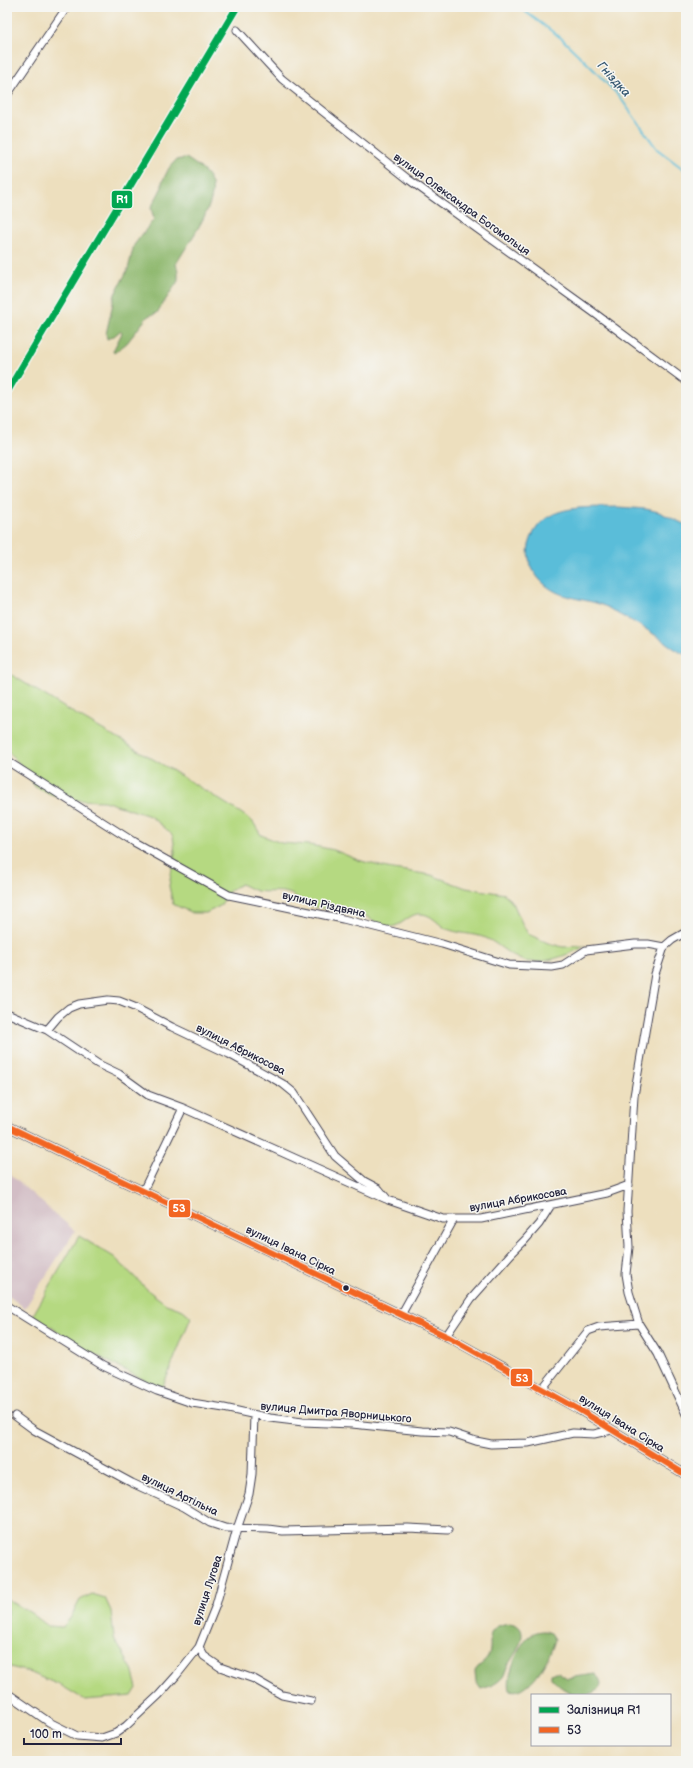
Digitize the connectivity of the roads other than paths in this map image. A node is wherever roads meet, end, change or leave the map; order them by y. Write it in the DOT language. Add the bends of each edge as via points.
graph roads {
  1 [pos="67,7"];
  2 [pos="237,30"];
  3 [pos="7,95"];
  4 [pos="686,381"];
  5 [pos="7,761"];
  6 [pos="686,932"];
  7 [pos="664,947"];
  8 [pos="7,1013"];
  9 [pos="47,1030"];
  10 [pos="183,1108"];
  11 [pos="7,1126"];
  12 [pos="629,1186"];
  13 [pos="143,1191"];
  14 [pos="388,1200"];
  15 [pos="551,1205"];
  16 [pos="454,1219"];
  17 [pos="7,1306"];
  18 [pos="401,1315"];
  19 [pos="639,1324"];
  20 [pos="446,1336"];
  21 [pos="542,1389"];
  22 [pos="686,1414"];
  23 [pos="254,1415"];
  24 [pos="16,1416"];
  25 [pos="612,1430"];
  26 [pos="686,1475"];
  27 [pos="237,1529"];
  28 [pos="448,1530"];
  29 [pos="199,1647"];
  30 [pos="7,1694"];
  31 [pos="311,1701"];
  1 -- 3 [label="street"];
  2 -- 4 [label="street, вулиця Олександра Богомольця" via="282,79 408,179"];
  5 -- 7 [label="street, вулиця Різдвяна" via="134,842 229,895 442,944 509,965 552,967 563,965 586,950 635,944"];
  6 -- 7 [label="street"];
  7 -- 12 [label="street" via="655,974 634,1096"];
  8 -- 9 [label="street, вулиця Абрикосова"];
  9 -- 10 [label="street, вулиця Абрикосова" via="148,1095"];
  9 -- 14 [label="street, вулиця Абрикосова" via="69,1008 98,1000 119,1001 229,1054 284,1084 294,1093 335,1156 379,1189"];
  10 -- 13 [label="street"];
  10 -- 14 [label="street, вулиця Абрикосова"];
  11 -- 13 [label="street, вулиця Івана Сірка"];
  12 -- 15 [label="street, вулиця Абрикосова"];
  12 -- 19 [label="street" via="629,1247 626,1274"];
  13 -- 18 [label="street, вулиця Івана Сірка"];
  14 -- 16 [label="street, вулиця Абрикосова" via="443,1219"];
  15 -- 16 [label="street, вулиця Абрикосова" via="481,1219"];
  15 -- 20 [label="street" via="525,1240 467,1304"];
  16 -- 18 [label="street"];
  17 -- 23 [label="street, вулиця Дмитра Яворницького" via="103,1366 129,1379 192,1403"];
  18 -- 20 [label="street, вулиця Івана Сірка"];
  19 -- 21 [label="street" via="599,1327 588,1331"];
  19 -- 22 [label="street" via="658,1354"];
  20 -- 21 [label="street, вулиця Івана Сірка"];
  21 -- 25 [label="street, вулиця Івана Сірка"];
  23 -- 25 [label="street, вулиця Дмитра Яворницького" via="303,1422 449,1432 491,1444 528,1443 573,1433 594,1434"];
  23 -- 27 [label="street, вулиця Лугова" via="252,1474 249,1494"];
  24 -- 27 [label="street, вулиця Артільна" via="34,1430 210,1523"];
  25 -- 26 [label="street, вулиця Івана Сірка"];
  27 -- 28 [label="street, вулиця Артільна"];
  27 -- 29 [label="street, вулиця Лугова" via="216,1605"];
  29 -- 30 [label="street, вулиця Лугова" via="176,1676 140,1713 121,1730 102,1738 84,1738 71,1733 49,1722"];
  29 -- 31 [label="street" via="204,1656 220,1667 254,1679 282,1695"];
}
